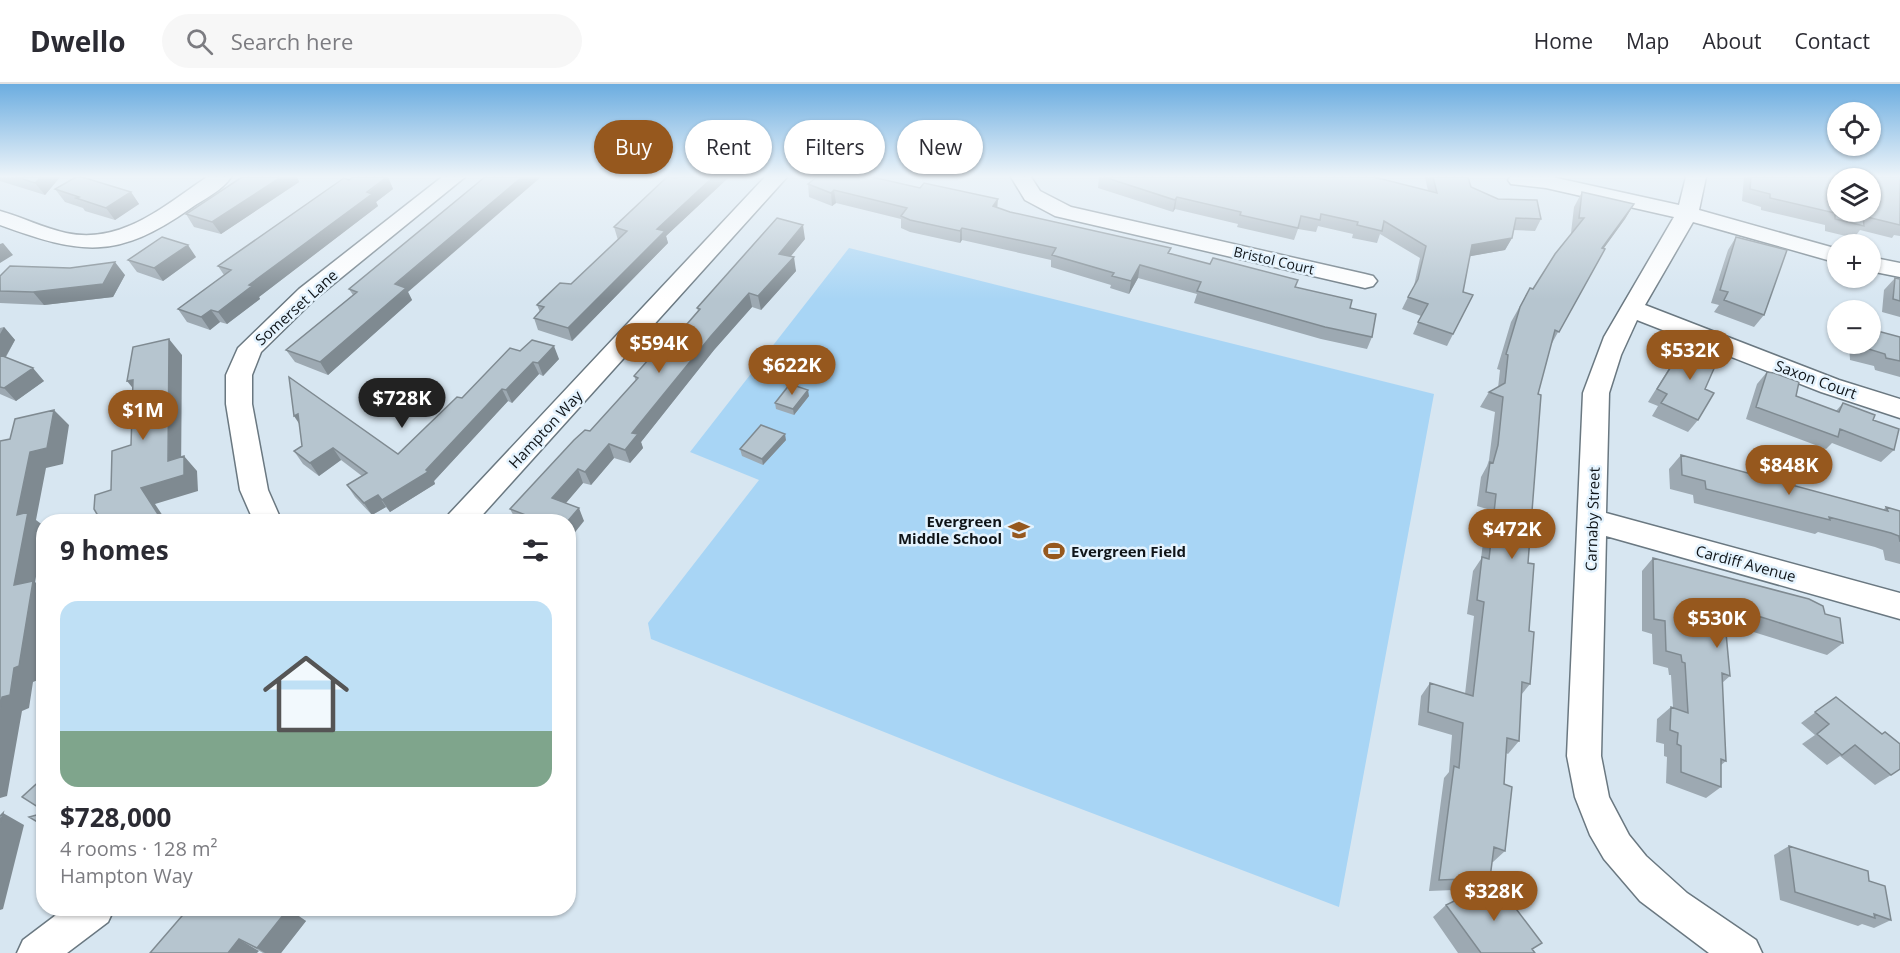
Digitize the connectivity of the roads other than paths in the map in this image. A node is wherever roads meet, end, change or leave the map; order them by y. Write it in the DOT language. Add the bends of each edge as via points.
graph roads {
  1 [pos="0,218"];
  2 [pos="159,218"];
  3 [pos="405,218"];
  4 [pos="740,218"];
  5 [pos="1087,218"];
  6 [pos="1684,218"];
  7 [pos="1703,218"];
  8 [pos="1827,253"];
  9 [pos="1881,266"];
  10 [pos="1900,270"];
  11 [pos="1365,281"];
  12 [pos="1633,309"];
  13 [pos="1900,409"];
  14 [pos="264,514"];
  15 [pos="466,514"];
  16 [pos="1593,521"];
  17 [pos="1900,606"];
  18 [pos="85,916"];
  19 [pos="36,953"];
  20 [pos="1743,953"];
  1 -- 2 [label="street" via="66,240 90,243 118,240"];
  3 -- 14 [label="street, Somerset Lane" via="308,294 250,348 239,375 239,404 254,490"];
  4 -- 15 [label="street, Hampton Way"];
  5 -- 11 [label="street, Bristol Court"];
  6 -- 12 [label="street, Carnaby Street"];
  7 -- 8 [label="street"];
  9 -- 10 [label="street"];
  12 -- 13 [label="street, Saxon Court" via="1830,386"];
  12 -- 16 [label="street, Carnaby Street" via="1600,374 1596,393"];
  16 -- 17 [label="street, Cardiff Avenue"];
  16 -- 20 [label="street, Carnaby Street" via="1584,756 1593,798 1615,845 1634,872"];
  18 -- 19 [label="street"];
}
